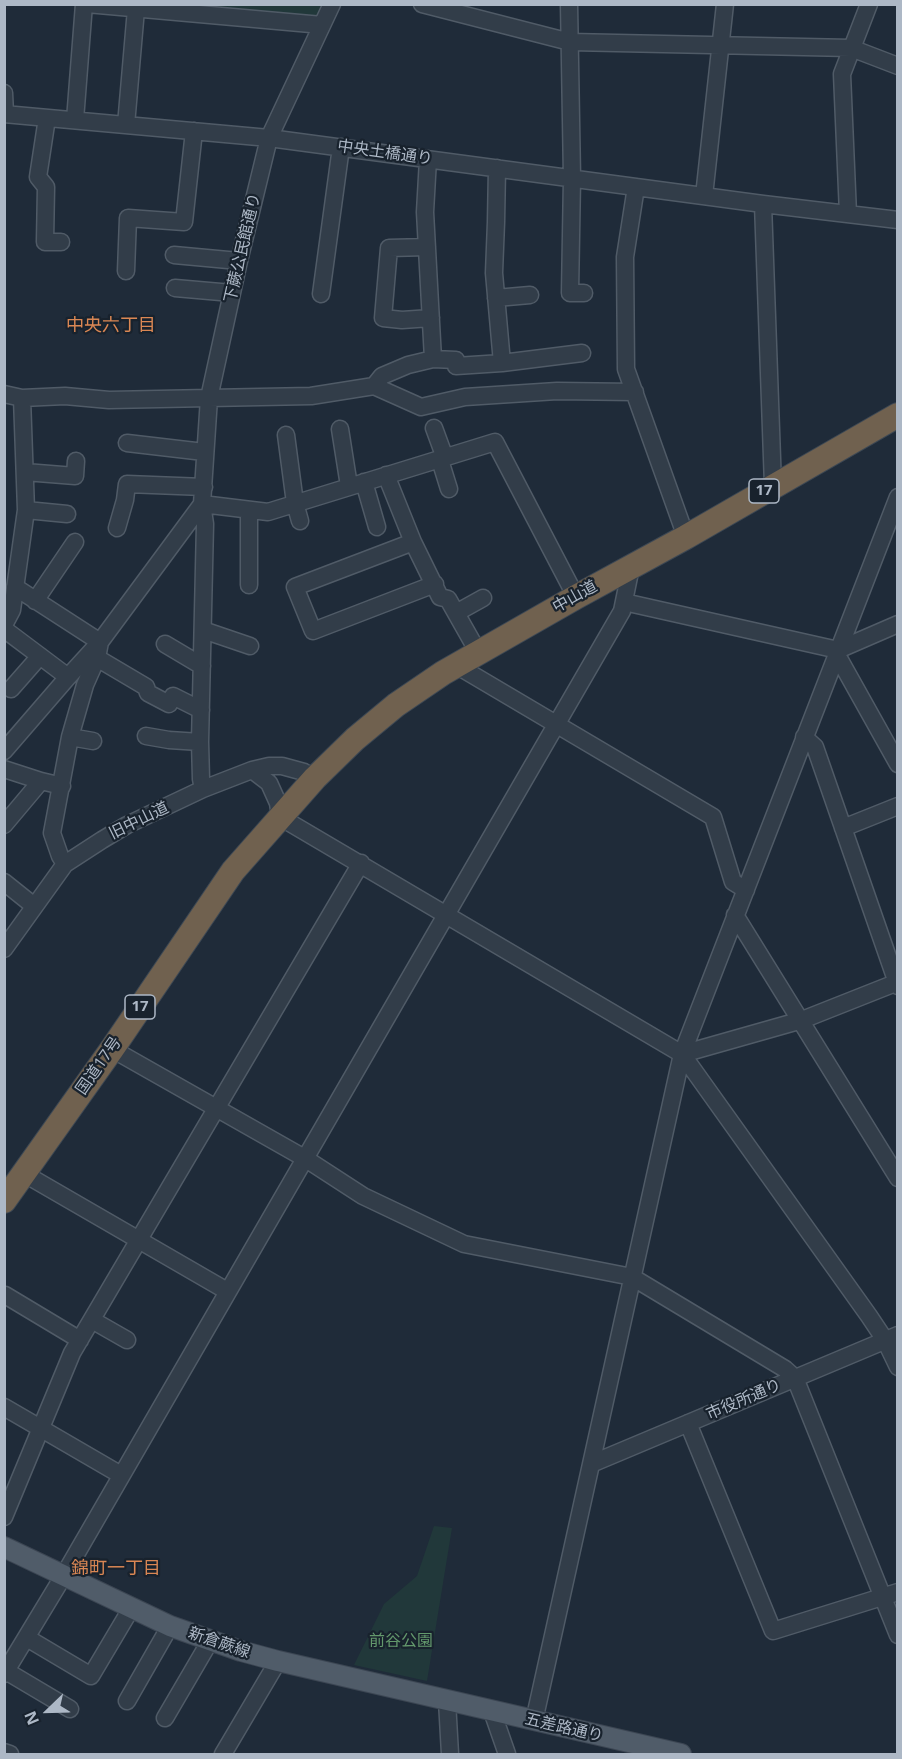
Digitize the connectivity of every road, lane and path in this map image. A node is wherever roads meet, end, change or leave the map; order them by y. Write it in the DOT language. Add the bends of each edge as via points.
graph roads {
  1 [pos="332,4"];
  2 [pos="422,4"];
  3 [pos="569,4"];
  4 [pos="725,4"];
  5 [pos="869,4"];
  6 [pos="93,5"];
  7 [pos="140,8"];
  8 [pos="322,25"];
  9 [pos="570,42"];
  10 [pos="720,45"];
  11 [pos="851,48"];
  12 [pos="897,66"];
  13 [pos="4,93"];
  14 [pos="5,114"];
  15 [pos="47,118"];
  16 [pos="75,120"];
  17 [pos="126,125"];
  18 [pos="194,131"];
  19 [pos="269,138"];
  20 [pos="341,147"];
  21 [pos="428,159"];
  22 [pos="497,168"];
  23 [pos="572,178"];
  24 [pos="636,187"];
  25 [pos="704,196"];
  26 [pos="763,204"];
  27 [pos="848,214"];
  28 [pos="897,220"];
  29 [pos="61,242"];
  30 [pos="427,248"];
  31 [pos="174,255"];
  32 [pos="239,261"];
  33 [pos="126,272"];
  34 [pos="175,288"];
  35 [pos="232,293"];
  36 [pos="584,293"];
  37 [pos="321,294"];
  38 [pos="530,295"];
  39 [pos="496,298"];
  40 [pos="430,318"];
  41 [pos="582,353"];
  42 [pos="433,359"];
  43 [pos="502,363"];
  44 [pos="374,386"];
  45 [pos="635,392"];
  46 [pos="4,394"];
  47 [pos="22,398"];
  48 [pos="209,398"];
  49 [pos="897,415"];
  50 [pos="434,428"];
  51 [pos="340,429"];
  52 [pos="286,435"];
  53 [pos="127,442"];
  54 [pos="204,452"];
  55 [pos="442,459"];
  56 [pos="76,461"];
  57 [pos="25,472"];
  58 [pos="386,475"];
  59 [pos="356,484"];
  60 [pos="773,486"];
  61 [pos="449,489"];
  62 [pos="203,496"];
  63 [pos="897,497"];
  64 [pos="295,503"];
  65 [pos="26,510"];
  66 [pos="249,510"];
  67 [pos="67,514"];
  68 [pos="300,521"];
  69 [pos="377,527"];
  70 [pos="117,528"];
  71 [pos="686,537"];
  72 [pos="75,542"];
  73 [pos="413,542"];
  74 [pos="631,567"];
  75 [pos="435,584"];
  76 [pos="249,585"];
  77 [pos="11,596"];
  78 [pos="576,597"];
  79 [pos="483,598"];
  80 [pos="35,601"];
  81 [pos="624,602"];
  82 [pos="456,613"];
  83 [pos="897,624"];
  84 [pos="4,627"];
  85 [pos="202,630"];
  86 [pos="165,644"];
  87 [pos="250,646"];
  88 [pos="99,650"];
  89 [pos="478,652"];
  90 [pos="838,652"];
  91 [pos="40,656"];
  92 [pos="456,665"];
  93 [pos="202,666"];
  94 [pos="68,677"];
  95 [pos="11,689"];
  96 [pos="201,710"];
  97 [pos="556,724"];
  98 [pos="147,736"];
  99 [pos="70,737"];
  100 [pos="804,737"];
  101 [pos="93,741"];
  102 [pos="200,742"];
  103 [pos="5,751"];
  104 [pos="897,764"];
  105 [pos="4,769"];
  106 [pos="252,770"];
  107 [pos="315,778"];
  108 [pos="41,782"];
  109 [pos="62,786"];
  110 [pos="203,789"];
  111 [pos="897,806"];
  112 [pos="280,817"];
  113 [pos="4,825"];
  114 [pos="843,828"];
  115 [pos="361,863"];
  116 [pos="65,864"];
  117 [pos="4,882"];
  118 [pos="746,890"];
  119 [pos="34,906"];
  120 [pos="447,915"];
  121 [pos="735,915"];
  122 [pos="4,949"];
  123 [pos="897,983"];
  124 [pos="802,1020"];
  125 [pos="112,1049"];
  126 [pos="682,1054"];
  127 [pos="216,1108"];
  128 [pos="306,1159"];
  129 [pos="23,1173"];
  130 [pos="897,1178"];
  131 [pos="4,1201"];
  132 [pos="139,1239"];
  133 [pos="632,1277"];
  134 [pos="227,1291"];
  135 [pos="5,1295"];
  136 [pos="92,1320"];
  137 [pos="891,1338"];
  138 [pos="80,1340"];
  139 [pos="127,1340"];
  140 [pos="897,1367"];
  141 [pos="795,1378"];
  142 [pos="4,1407"];
  143 [pos="688,1423"];
  144 [pos="40,1428"];
  145 [pos="591,1464"];
  146 [pos="121,1475"];
  147 [pos="4,1517"];
  148 [pos="4,1547"];
  149 [pos="64,1575"];
  150 [pos="890,1595"];
  151 [pos="132,1607"];
  152 [pos="170,1626"];
  153 [pos="897,1635"];
  154 [pos="27,1638"];
  155 [pos="210,1641"];
  156 [pos="278,1661"];
  157 [pos="5,1673"];
  158 [pos="128,1701"];
  159 [pos="447,1701"];
  160 [pos="70,1709"];
  161 [pos="492,1711"];
  162 [pos="165,1718"];
  163 [pos="534,1721"];
  164 [pos="4,1752"];
  165 [pos="9,1755"];
  166 [pos="223,1755"];
  167 [pos="450,1755"];
  168 [pos="507,1755"];
  169 [pos="681,1755"];
  1 -- 8 [label="street, 下蕨公民館通り"];
  2 -- 9 [label="street"];
  3 -- 9 [label="street"];
  4 -- 10 [label="street"];
  5 -- 11 [label="street"];
  6 -- 7 [label="street"];
  6 -- 16 [label="street"];
  7 -- 8 [label="street"];
  7 -- 17 [label="street"];
  8 -- 19 [label="street, 下蕨公民館通り"];
  9 -- 10 [label="street"];
  9 -- 23 [label="street"];
  10 -- 11 [label="street"];
  10 -- 25 [label="street"];
  11 -- 12 [label="street"];
  11 -- 27 [label="street" via="842,74"];
  13 -- 14 [label="street"];
  14 -- 15 [label="street, 中央土橋通り"];
  15 -- 16 [label="street, 中央土橋通り"];
  15 -- 29 [label="street" via="38,177 46,187 45,242"];
  16 -- 17 [label="street, 中央土橋通り"];
  17 -- 18 [label="street, 中央土橋通り"];
  18 -- 19 [label="street, 中央土橋通り"];
  18 -- 33 [label="street" via="184,222 128,218"];
  19 -- 20 [label="street, 中央土橋通り"];
  19 -- 32 [label="street, 下蕨公民館通り"];
  20 -- 21 [label="street, 中央土橋通り"];
  20 -- 37 [label="street"];
  21 -- 22 [label="street, 中央土橋通り"];
  21 -- 30 [label="street"];
  22 -- 23 [label="street, 中央土橋通り"];
  22 -- 39 [label="street"];
  23 -- 24 [label="street, 中央土橋通り"];
  23 -- 36 [label="street" via="570,293"];
  24 -- 25 [label="street, 中央土橋通り"];
  24 -- 45 [label="street" via="625,257 626,369"];
  25 -- 26 [label="street, 中央土橋通り"];
  26 -- 27 [label="street, 中央土橋通り"];
  26 -- 60 [label="street"];
  27 -- 28 [label="street, 中央土橋通り"];
  30 -- 40 [label="street"];
  30 -- 40 [label="street" via="388,248 383,318"];
  31 -- 32 [label="street"];
  32 -- 35 [label="street, 下蕨公民館通り"];
  34 -- 35 [label="street"];
  35 -- 48 [label="street, 下蕨公民館通り"];
  38 -- 39 [label="street"];
  39 -- 43 [label="street"];
  40 -- 42 [label="street"];
  41 -- 43 [label="street"];
  42 -- 43 [label="street" via="456,360 456,366"];
  42 -- 44 [label="street" via="382,376"];
  44 -- 45 [label="street" via="422,406 465,397"];
  44 -- 48 [label="street" via="311,396"];
  45 -- 71 [label="street"];
  46 -- 47 [label="street"];
  47 -- 48 [label="street"];
  47 -- 57 [label="street"];
  48 -- 54 [label="street, 下蕨公民館通り"];
  49 -- 60 [label="highway, 中山道 / 17"];
  50 -- 55 [label="street"];
  51 -- 59 [label="street"];
  52 -- 64 [label="street"];
  53 -- 54 [label="street"];
  54 -- 62 [label="street, 下蕨公民館通り"];
  55 -- 58 [label="street"];
  55 -- 61 [label="street"];
  55 -- 78 [label="street" via="495,442"];
  56 -- 57 [label="street" via="75,476"];
  57 -- 65 [label="street"];
  58 -- 59 [label="street"];
  58 -- 73 [label="street"];
  59 -- 64 [label="street"];
  59 -- 69 [label="street"];
  60 -- 71 [label="highway, 中山道 / 17"];
  62 -- 66 [label="street"];
  62 -- 70 [label="street" via="127,484"];
  62 -- 85 [label="street, 下蕨公民館通り"];
  62 -- 88 [label="street"];
  63 -- 90 [label="street"];
  64 -- 66 [label="street" via="268,512"];
  64 -- 68 [label="street"];
  65 -- 67 [label="street"];
  65 -- 77 [label="street"];
  66 -- 76 [label="street"];
  71 -- 74 [label="highway, 中山道 / 17"];
  72 -- 80 [label="street"];
  73 -- 75 [label="street"];
  73 -- 75 [label="street" via="295,587 313,631"];
  74 -- 78 [label="highway, 中山道 / 17"];
  74 -- 81 [label="street"];
  75 -- 82 [label="street"];
  77 -- 80 [label="street"];
  77 -- 84 [label="street" via="12,610"];
  78 -- 89 [label="highway, 中山道 / 17"];
  79 -- 82 [label="street"];
  80 -- 88 [label="street"];
  81 -- 90 [label="street"];
  81 -- 97 [label="street"];
  82 -- 89 [label="street"];
  83 -- 90 [label="street"];
  84 -- 91 [label="street"];
  85 -- 87 [label="street"];
  85 -- 93 [label="street, 下蕨公民館通り"];
  86 -- 93 [label="street"];
  88 -- 94 [label="street"];
  88 -- 96 [label="street" via="146,687 148,693 169,704 173,696"];
  88 -- 99 [label="street"];
  89 -- 92 [label="highway, 中山道 / 17"];
  90 -- 100 [label="street"];
  90 -- 104 [label="street"];
  91 -- 94 [label="street"];
  91 -- 95 [label="street"];
  92 -- 97 [label="street"];
  92 -- 107 [label="highway, 中山道 / 17" via="396,705"];
  93 -- 96 [label="street, 下蕨公民館通り"];
  94 -- 103 [label="street"];
  96 -- 102 [label="street, 下蕨公民館通り"];
  97 -- 118 [label="street" via="713,817 733,882"];
  97 -- 120 [label="street"];
  98 -- 102 [label="street"];
  99 -- 101 [label="street"];
  99 -- 109 [label="street"];
  100 -- 114 [label="street" via="815,747"];
  100 -- 118 [label="street"];
  102 -- 110 [label="street, 下蕨公民館通り"];
  105 -- 108 [label="street"];
  106 -- 107 [label="street, 旧中山道" via="282,766"];
  106 -- 110 [label="street, 旧中山道"];
  106 -- 112 [label="street" via="269,783"];
  107 -- 112 [label="highway, 中山道 / 17"];
  108 -- 109 [label="street"];
  108 -- 113 [label="street"];
  109 -- 116 [label="street" via="51,833"];
  110 -- 116 [label="street, 旧中山道" via="127,825"];
  111 -- 114 [label="street"];
  112 -- 115 [label="street"];
  112 -- 125 [label="highway, 国道17号 / 17" via="233,871"];
  114 -- 123 [label="street"];
  115 -- 120 [label="street"];
  115 -- 127 [label="street"];
  116 -- 119 [label="street, 旧中山道"];
  117 -- 119 [label="street"];
  118 -- 121 [label="street"];
  119 -- 122 [label="street, 旧中山道"];
  120 -- 126 [label="street"];
  120 -- 128 [label="street"];
  121 -- 124 [label="street"];
  121 -- 126 [label="street"];
  123 -- 124 [label="street"];
  124 -- 126 [label="street"];
  124 -- 130 [label="street"];
  125 -- 127 [label="street"];
  125 -- 129 [label="highway, 国道17号 / 17"];
  126 -- 133 [label="street"];
  126 -- 137 [label="street"];
  127 -- 128 [label="street"];
  127 -- 132 [label="street"];
  128 -- 133 [label="street" via="363,1196 464,1244"];
  128 -- 134 [label="street"];
  129 -- 131 [label="highway, 国道17号 / 17"];
  129 -- 132 [label="street"];
  132 -- 134 [label="street"];
  132 -- 136 [label="street"];
  133 -- 141 [label="street"];
  133 -- 145 [label="street"];
  134 -- 146 [label="street"];
  135 -- 138 [label="street"];
  136 -- 138 [label="street"];
  136 -- 139 [label="street"];
  137 -- 140 [label="street"];
  137 -- 141 [label="street, 市役所通り"];
  138 -- 144 [label="street"];
  141 -- 143 [label="street, 市役所通り"];
  141 -- 150 [label="street"];
  142 -- 144 [label="street"];
  143 -- 145 [label="street, 市役所通り"];
  143 -- 150 [label="street" via="772,1631"];
  144 -- 146 [label="street"];
  144 -- 147 [label="street"];
  145 -- 163 [label="street"];
  146 -- 149 [label="street"];
  148 -- 149 [label="main road, 新倉蕨線"];
  149 -- 151 [label="main road, 新倉蕨線"];
  149 -- 154 [label="street"];
  150 -- 153 [label="street"];
  151 -- 152 [label="main road, 新倉蕨線"];
  151 -- 154 [label="street" via="91,1676"];
  152 -- 155 [label="main road, 新倉蕨線"];
  152 -- 158 [label="street"];
  154 -- 157 [label="street"];
  155 -- 156 [label="main road, 新倉蕨線"];
  155 -- 162 [label="street"];
  156 -- 159 [label="main road, 新倉蕨線"];
  156 -- 166 [label="street"];
  157 -- 160 [label="street"];
  159 -- 161 [label="main road, 五差路通り"];
  159 -- 167 [label="street"];
  161 -- 163 [label="main road, 五差路通り"];
  161 -- 168 [label="street"];
  163 -- 169 [label="main road, 五差路通り"];
  164 -- 165 [label="street"];
}
